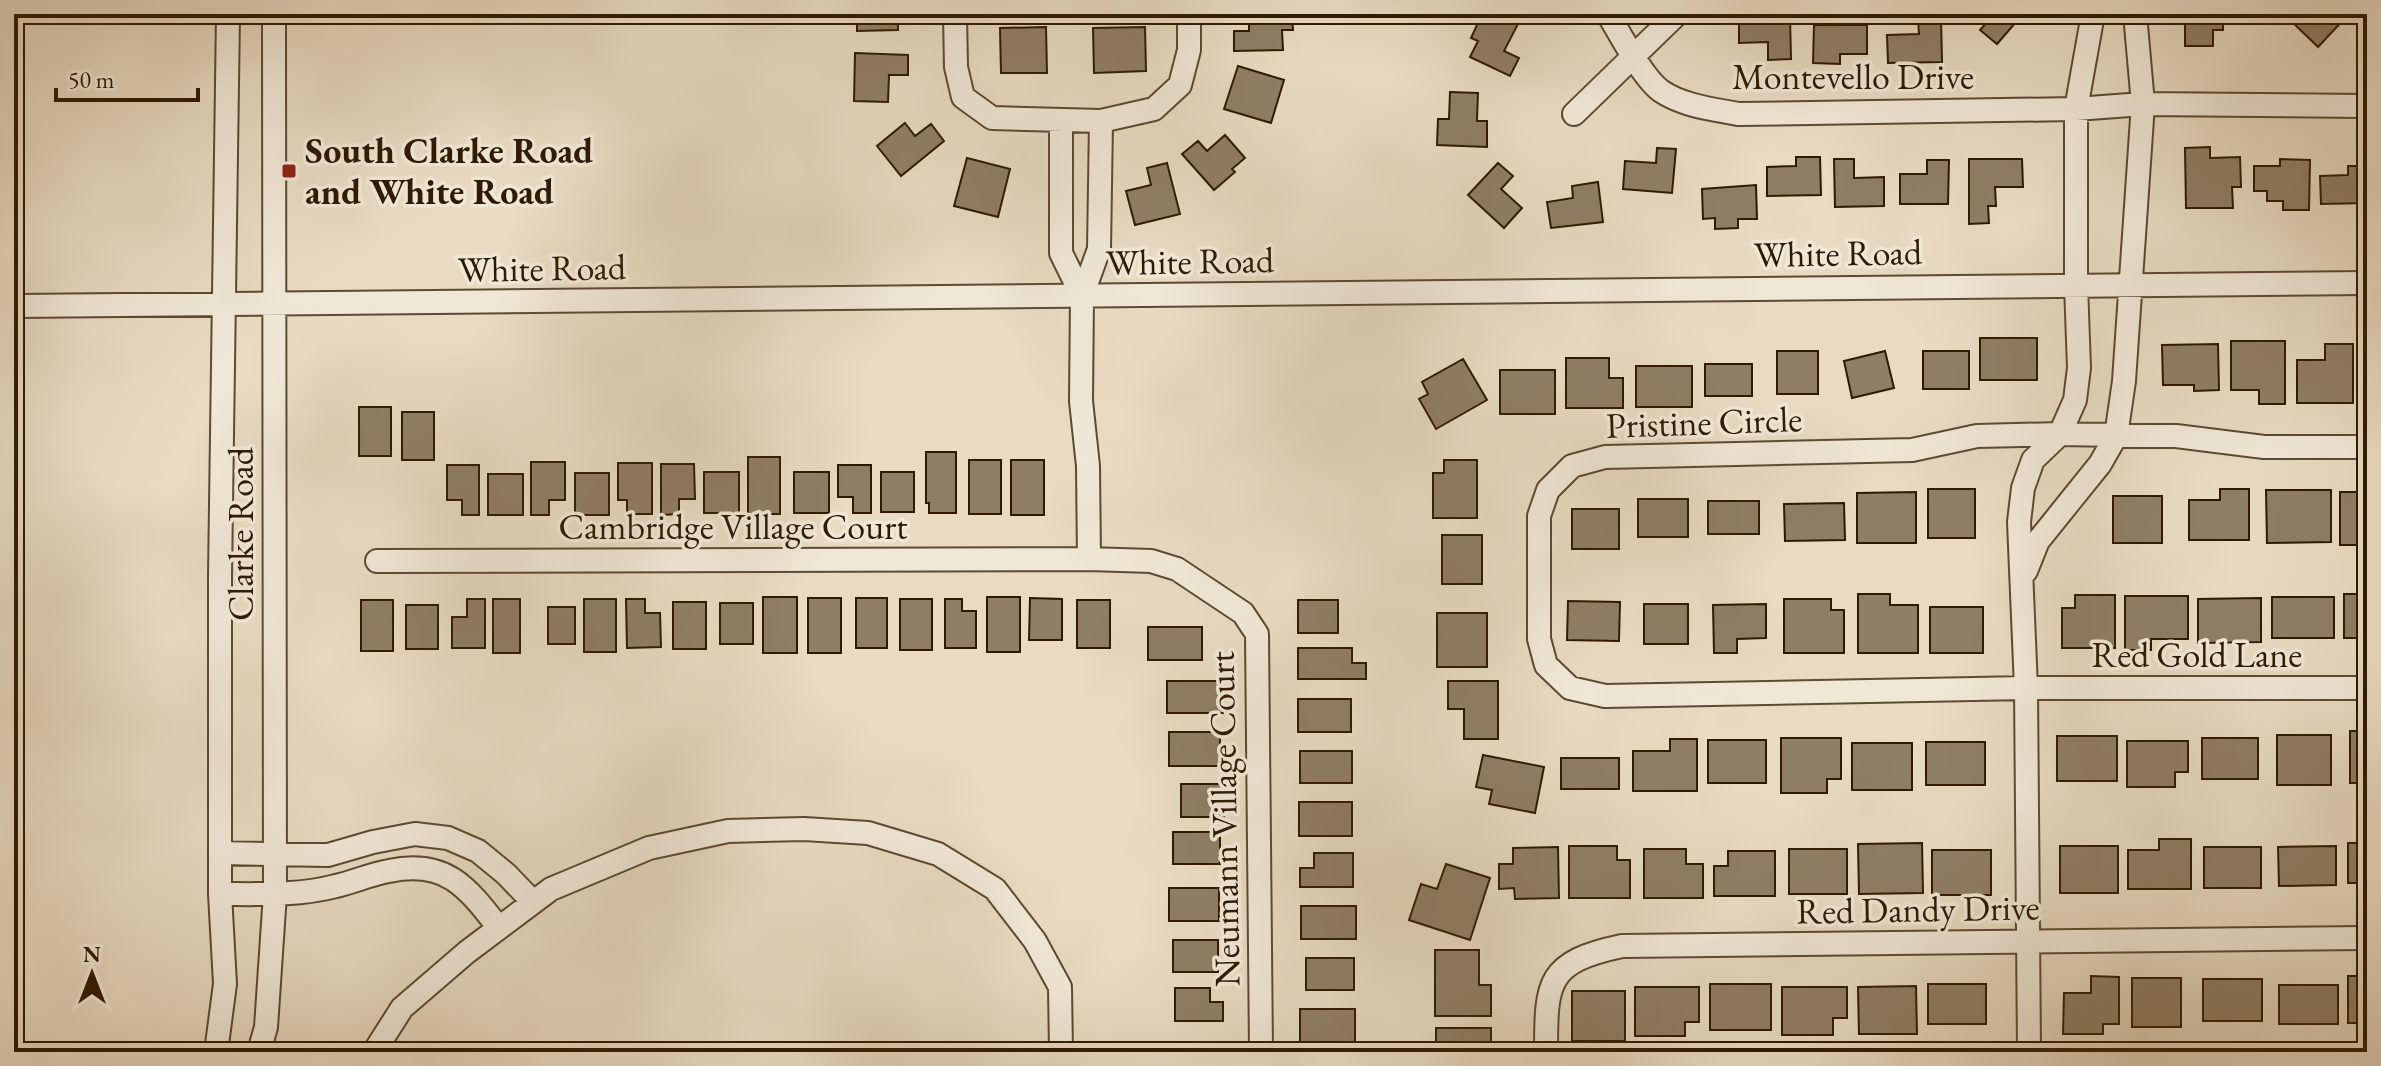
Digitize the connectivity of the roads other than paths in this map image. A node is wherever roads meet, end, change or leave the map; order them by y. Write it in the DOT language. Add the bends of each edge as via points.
graph roads {
  1 [pos="228,14"];
  2 [pos="274,14"];
  3 [pos="955,14"];
  4 [pos="1189,14"];
  5 [pos="1608,14"];
  6 [pos="1677,14"];
  7 [pos="2093,14"];
  8 [pos="2135,14"];
  9 [pos="1634,57"];
  10 [pos="2143,104"];
  11 [pos="2367,106"];
  12 [pos="2076,109"];
  13 [pos="1574,114"];
  14 [pos="1061,121"];
  15 [pos="1101,121"];
  16 [pos="2367,283"];
  17 [pos="2076,285"];
  18 [pos="2129,285"];
  19 [pos="1082,296"];
  20 [pos="224,304"];
  21 [pos="274,305"];
  22 [pos="14,306"];
  23 [pos="2060,434"];
  24 [pos="2116,436"];
  25 [pos="2367,447"];
  26 [pos="1089,559"];
  27 [pos="377,561"];
  28 [pos="2023,578"];
  29 [pos="2026,688"];
  30 [pos="2367,688"];
  31 [pos="220,853"];
  32 [pos="274,854"];
  33 [pos="220,894"];
  34 [pos="275,894"];
  35 [pos="533,902"];
  36 [pos="499,928"];
  37 [pos="2367,938"];
  38 [pos="2029,942"];
  39 [pos="216,1052"];
  40 [pos="259,1052"];
  41 [pos="374,1052"];
  42 [pos="1061,1052"];
  43 [pos="1261,1052"];
  44 [pos="1546,1052"];
  45 [pos="2029,1052"];
  1 -- 20 [label="street, Clarke Road"];
  2 -- 21 [label="street, Clarke Road"];
  3 -- 14 [label="street" via="956,67 963,97 992,118"];
  4 -- 15 [label="street" via="1189,50 1180,85 1154,109"];
  5 -- 9 [label="street, Montevello Drive"];
  6 -- 9 [label="street"];
  7 -- 12 [label="street"];
  8 -- 10 [label="street"];
  9 -- 12 [label="street, Montevello Drive" via="1660,90 1698,107 1738,114"];
  9 -- 13 [label="street"];
  10 -- 11 [label="street, Montevello Drive"];
  10 -- 12 [label="street, Montevello Drive"];
  10 -- 18 [label="street"];
  12 -- 17 [label="street"];
  14 -- 15 [label="street"];
  14 -- 19 [label="street" via="1061,253"];
  15 -- 19 [label="street" via="1099,249"];
  16 -- 18 [label="street, White Road"];
  17 -- 18 [label="street, White Road"];
  17 -- 19 [label="street, White Road"];
  17 -- 23 [label="street" via="2079,368 2075,400"];
  18 -- 24 [label="street"];
  19 -- 21 [label="street, White Road"];
  19 -- 26 [label="street"];
  20 -- 21 [label="street, White Road"];
  20 -- 22 [label="street, White Road"];
  20 -- 31 [label="street, Clarke Road"];
  21 -- 32 [label="street, Clarke Road"];
  23 -- 24 [label="street, Pristine Circle"];
  23 -- 28 [label="street" via="2033,460 2023,488"];
  23 -- 29 [label="street, Pristine Circle" via="1977,436 1912,450 1605,457 1572,466 1548,490 1539,516 1539,639 1546,665 1570,688 1605,696"];
  24 -- 25 [label="street, Pristine Circle" via="2176,436 2264,447"];
  24 -- 28 [label="street" via="2038,541"];
  26 -- 27 [label="street, Cambridge Village Court"];
  26 -- 43 [label="street, Neumann Village Court" via="1151,561 1177,569 1243,613 1257,634"];
  28 -- 29 [label="street"];
  29 -- 30 [label="street, Red Gold Lane"];
  29 -- 38 [label="street"];
  31 -- 32 [label="street"];
  31 -- 33 [label="street, Clarke Road"];
  32 -- 34 [label="street, Clarke Road"];
  32 -- 35 [label="street" via="328,855 415,834 448,838 478,851"];
  33 -- 34 [label="street"];
  33 -- 39 [label="street, Clarke Road" via="225,984"];
  34 -- 36 [label="street" via="423,867 448,874"];
  34 -- 40 [label="street, Clarke Road" via="266,1027"];
  35 -- 36 [label="street"];
  35 -- 42 [label="street" via="551,889 649,848 728,831 868,833 938,854 995,889 1035,941 1060,987"];
  36 -- 41 [label="street" via="402,1008"];
  37 -- 38 [label="street, Red Dandy Drive"];
  38 -- 44 [label="street, Red Dandy Drive" via="1622,946 1586,954 1558,972 1546,1003"];
  38 -- 45 [label="street"];
}
